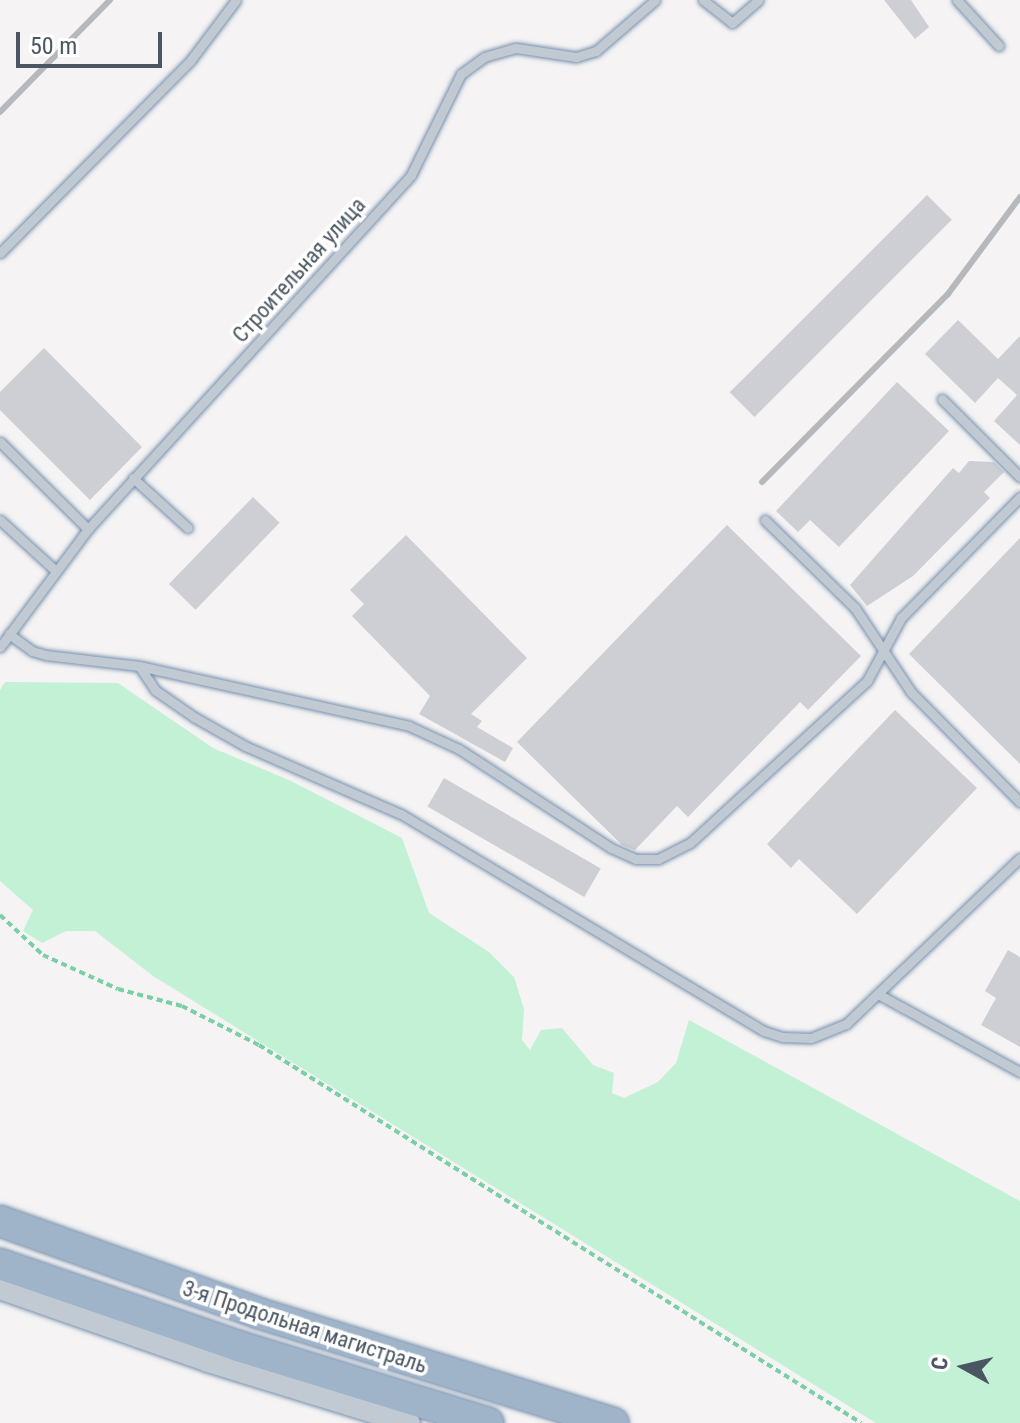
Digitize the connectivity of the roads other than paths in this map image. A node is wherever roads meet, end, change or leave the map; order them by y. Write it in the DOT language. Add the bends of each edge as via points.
graph roads {
  1 [pos="236,0"];
  2 [pos="655,0"];
  3 [pos="703,0"];
  4 [pos="758,0"];
  5 [pos="957,0"];
  6 [pos="999,46"];
  7 [pos="0,253"];
  8 [pos="942,399"];
  9 [pos="0,442"];
  10 [pos="1020,477"];
  11 [pos="133,478"];
  12 [pos="1020,497"];
  13 [pos="0,520"];
  14 [pos="765,520"];
  15 [pos="188,528"];
  16 [pos="88,529"];
  17 [pos="55,570"];
  18 [pos="9,634"];
  19 [pos="0,647"];
  20 [pos="885,651"];
  21 [pos="139,666"];
  22 [pos="1020,802"];
  23 [pos="1020,858"];
  24 [pos="878,994"];
  25 [pos="1020,1072"];
  26 [pos="0,1221"];
  27 [pos="0,1264"];
  28 [pos="0,1288"];
  29 [pos="409,1423"];
  30 [pos="488,1423"];
  31 [pos="613,1423"];
  1 -- 7 [label="lane" via="190,61"];
  2 -- 11 [label="lane, Строительная улица" via="596,51 576,57 516,48 484,57 461,74 411,175"];
  3 -- 4 [label="lane" via="732,23"];
  5 -- 6 [label="lane"];
  8 -- 10 [label="lane"];
  9 -- 16 [label="lane"];
  11 -- 15 [label="lane"];
  11 -- 16 [label="lane, Строительная улица"];
  12 -- 20 [label="lane" via="901,618"];
  13 -- 17 [label="lane"];
  14 -- 20 [label="lane" via="855,608"];
  16 -- 17 [label="lane, Строительная улица"];
  17 -- 18 [label="lane, Строительная улица"];
  18 -- 19 [label="lane, Строительная улица"];
  18 -- 21 [label="lane" via="32,651"];
  20 -- 21 [label="lane" via="867,681 844,703 690,843 658,859 636,859 611,848 459,749 409,726"];
  20 -- 22 [label="lane" via="911,692"];
  21 -- 24 [label="lane" via="155,690 194,717 245,746 401,814 764,1031 811,1038 833,1033"];
  23 -- 24 [label="lane"];
  24 -- 25 [label="lane"];
  26 -- 31 [label="highway, 3-я Продольная магистраль" via="258,1313"];
  27 -- 30 [label="highway, 3-я Продольная магистраль" via="238,1346"];
  28 -- 29 [label="street" via="208,1361"];
}
